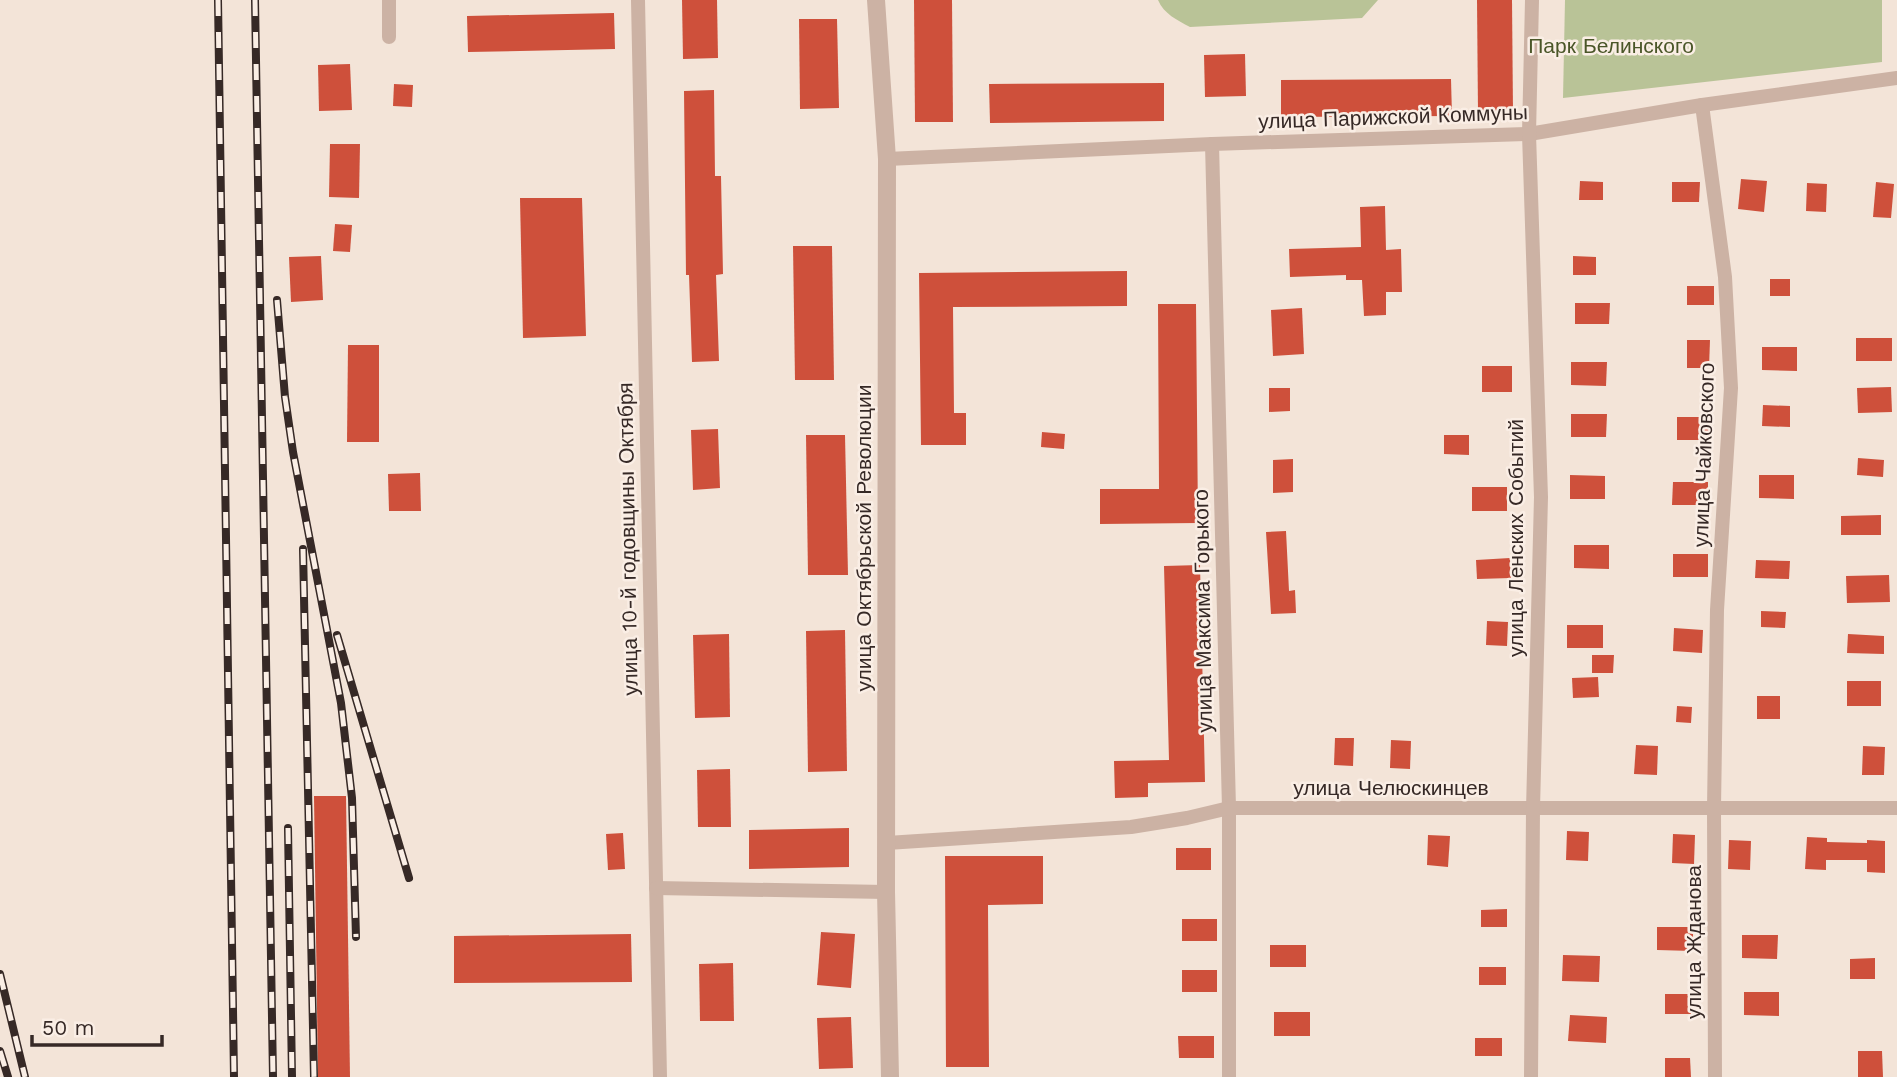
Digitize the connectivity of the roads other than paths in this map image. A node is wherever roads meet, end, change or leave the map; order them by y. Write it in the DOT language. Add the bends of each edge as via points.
graph roads {
  1 [pos="389,0"];
  2 [pos="638,0"];
  3 [pos="876,0"];
  4 [pos="1532,0"];
  5 [pos="389,37"];
  6 [pos="1897,78"];
  7 [pos="1702,105"];
  8 [pos="1529,134"];
  9 [pos="1212,144"];
  10 [pos="887,159"];
  11 [pos="1229,808"];
  12 [pos="1714,808"];
  13 [pos="1897,808"];
  14 [pos="1533,809"];
  15 [pos="887,843"];
  16 [pos="656,888"];
  17 [pos="886,892"];
  18 [pos="660,1077"];
  19 [pos="890,1077"];
  20 [pos="1229,1077"];
  21 [pos="1531,1077"];
  22 [pos="1715,1077"];
  1 -- 5 [label="street"];
  2 -- 16 [label="street, улица 10-й годовщины Октября"];
  3 -- 10 [label="street, улица Октябрьской Революции"];
  4 -- 8 [label="street, улица Ленских Событий"];
  6 -- 7 [label="street, улица Парижской Коммуны"];
  7 -- 8 [label="street, улица Парижской Коммуны"];
  7 -- 12 [label="street, улица Чайковского" via="1726,277 1731,388 1717,610"];
  8 -- 9 [label="street, улица Парижской Коммуны"];
  8 -- 14 [label="street, улица Ленских Событий" via="1541,497"];
  9 -- 10 [label="street, улица Парижской Коммуны"];
  9 -- 11 [label="street, улица Максима Горького"];
  10 -- 15 [label="street, улица Октябрьской Революции"];
  11 -- 14 [label="street, улица Челюскинцев"];
  11 -- 15 [label="street, улица Челюскинцев" via="1130,827"];
  11 -- 20 [label="street, улица Максима Горького"];
  12 -- 13 [label="street, улица Челюскинцев"];
  12 -- 14 [label="street, улица Челюскинцев"];
  12 -- 22 [label="street, улица Жданова"];
  14 -- 21 [label="street, улица Ленских Событий"];
  15 -- 17 [label="street, улица Октябрьской Революции"];
  16 -- 17 [label="street"];
  16 -- 18 [label="street, улица 10-й годовщины Октября"];
  17 -- 19 [label="street, улица Октябрьской Революции"];
}
